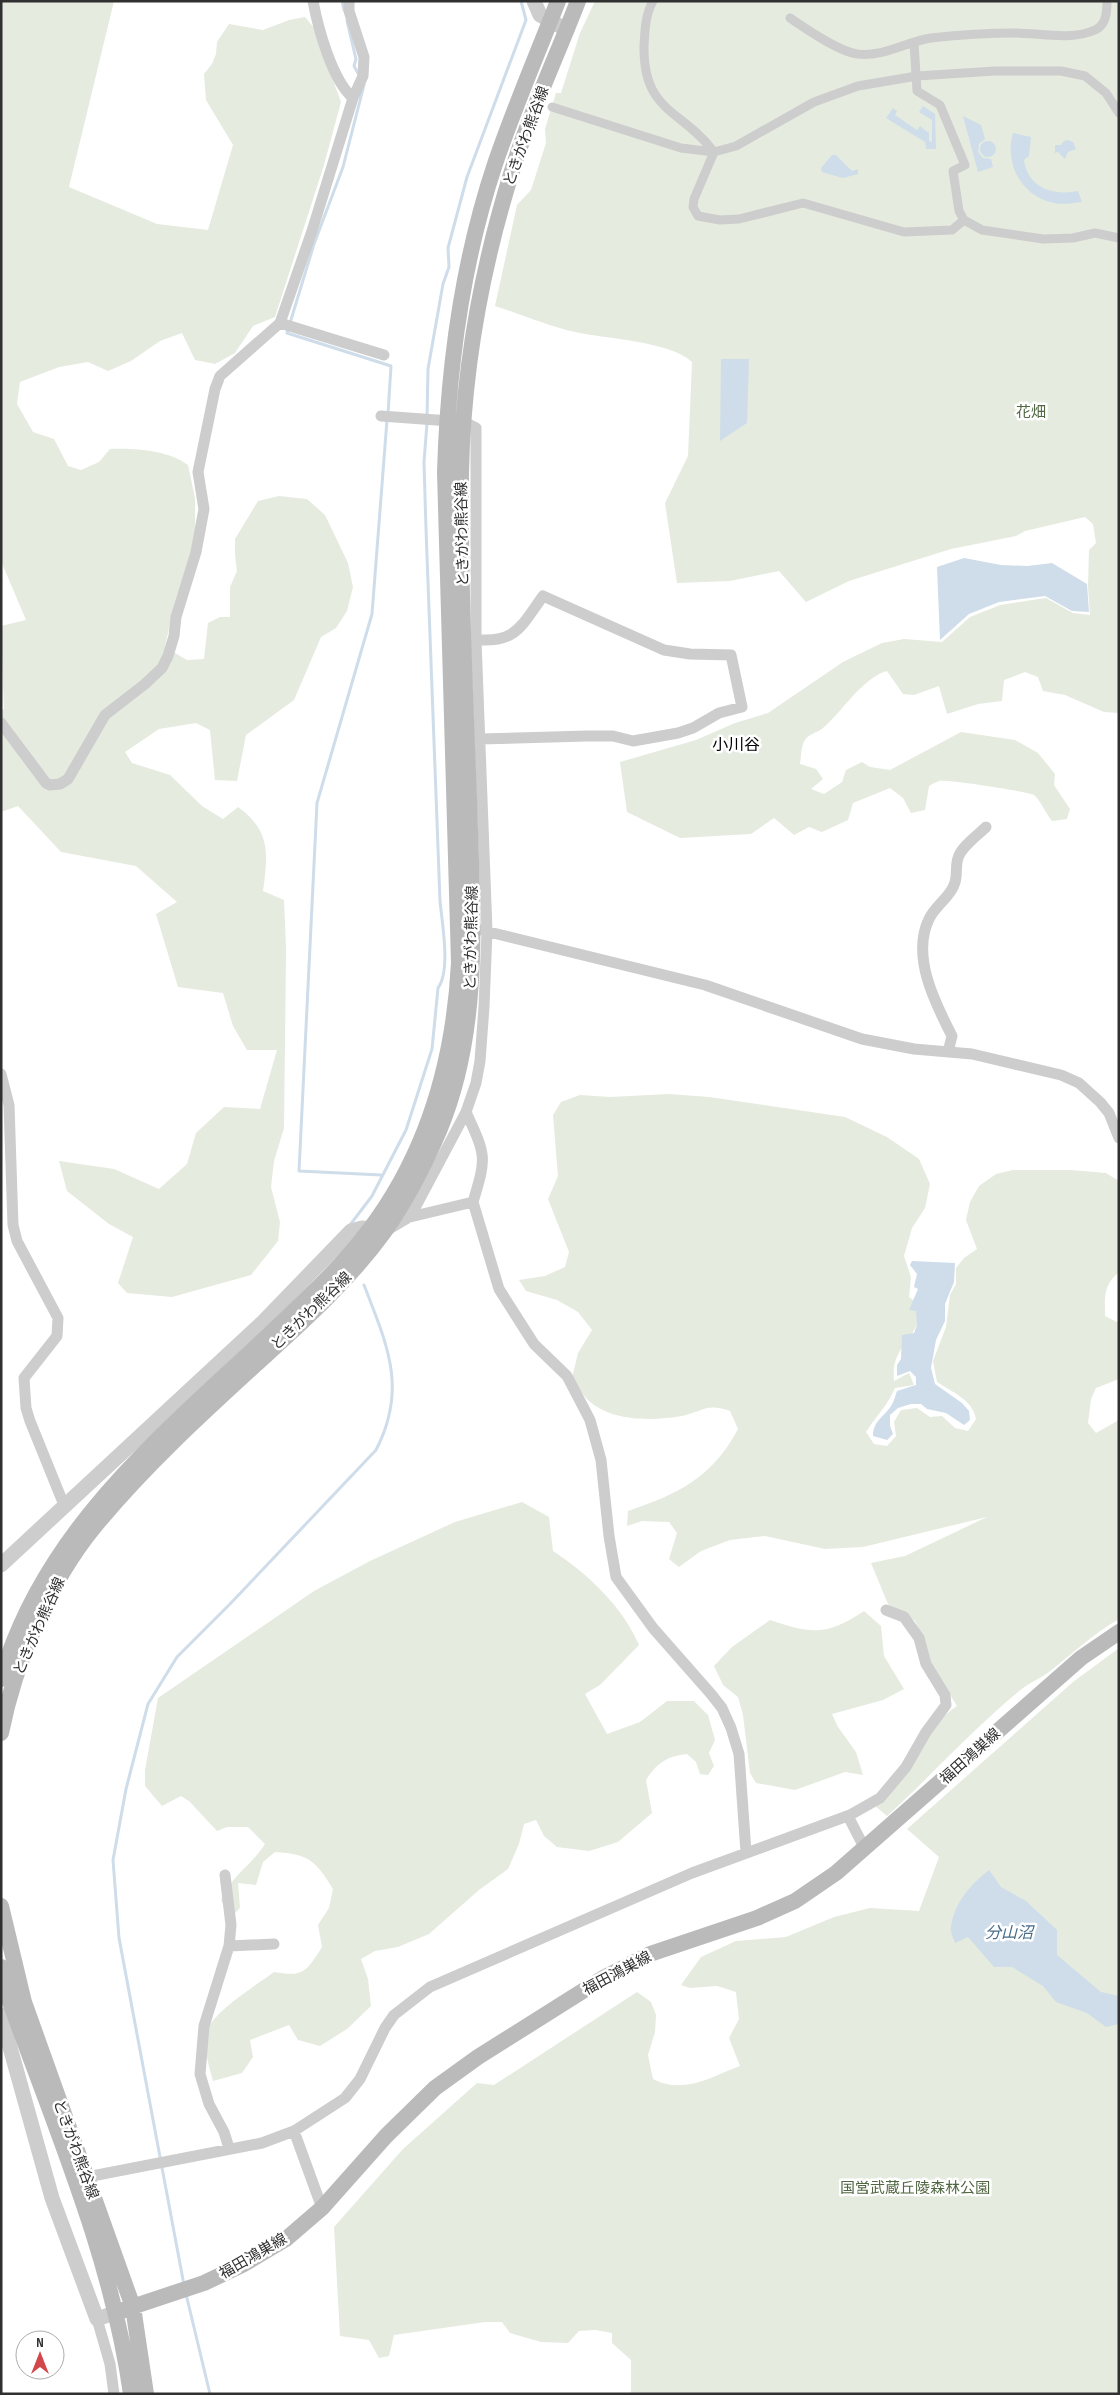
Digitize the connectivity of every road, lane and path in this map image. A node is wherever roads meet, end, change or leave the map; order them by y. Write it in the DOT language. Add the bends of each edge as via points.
graph roads {
  1 [pos="313,1"];
  2 [pos="349,1"];
  3 [pos="534,1"];
  4 [pos="558,1"];
  5 [pos="578,1"];
  6 [pos="653,1"];
  7 [pos="1107,1"];
  8 [pos="790,18"];
  9 [pos="550,22"];
  10 [pos="567,30"];
  11 [pos="914,43"];
  12 [pos="917,76"];
  13 [pos="353,98"];
  14 [pos="552,106"];
  15 [pos="1119,113"];
  16 [pos="714,152"];
  17 [pos="964,220"];
  18 [pos="1119,238"];
  19 [pos="280,323"];
  20 [pos="384,355"];
  21 [pos="381,416"];
  22 [pos="446,421"];
  23 [pos="464,422"];
  24 [pos="470,639"];
  25 [pos="1,723"];
  26 [pos="480,739"];
  27 [pos="986,827"];
  28 [pos="473,930"];
  29 [pos="948,1052"];
  30 [pos="1,1074"];
  31 [pos="466,1112"];
  32 [pos="1119,1138"];
  33 [pos="473,1202"];
  34 [pos="406,1218"];
  35 [pos="371,1236"];
  36 [pos="64,1505"];
  37 [pos="1,1565"];
  38 [pos="886,1610"];
  39 [pos="1119,1632"];
  40 [pos="1,1678"];
  41 [pos="1,1733"];
  42 [pos="848,1816"];
  43 [pos="865,1849"];
  44 [pos="746,1852"];
  45 [pos="224,1875"];
  46 [pos="1,1906"];
  47 [pos="274,1944"];
  48 [pos="229,1946"];
  49 [pos="1,1967"];
  50 [pos="1,2015"];
  51 [pos="294,2131"];
  52 [pos="229,2148"];
  53 [pos="87,2177"];
  54 [pos="322,2208"];
  55 [pos="133,2307"];
  56 [pos="116,2312"];
  57 [pos="97,2319"];
  58 [pos="114,2394"];
  59 [pos="131,2394"];
  60 [pos="146,2394"];
  1 -- 13 [label="street" via="329,56 344,90"];
  2 -- 13 [label="street" via="349,12 364,57 363,76"];
  3 -- 9 [label="street" via="540,15"];
  4 -- 9 [label="main road, ときがわ熊谷線"];
  5 -- 10 [label="main road, ときがわ熊谷線"];
  6 -- 16 [label="street" via="648,9 645,32 647,77 658,100 678,120 704,138"];
  7 -- 11 [label="street" via="1103,24 1095,30 1078,34 1002,33 929,38"];
  8 -- 11 [label="street" via="854,54 882,53"];
  9 -- 10 [label="street"];
  9 -- 22 [label="main road, ときがわ熊谷線" via="500,149 473,244 452,358"];
  10 -- 23 [label="main road, ときがわ熊谷線" via="526,133 502,208 482,290"];
  11 -- 12 [label="street"];
  12 -- 15 [label="street" via="1062,71 1085,76 1106,93"];
  12 -- 16 [label="street" via="858,86 814,102 736,146"];
  12 -- 17 [label="street" via="917,91 940,105 965,166 953,171 959,211"];
  13 -- 19 [label="street"];
  14 -- 16 [label="street" via="681,148"];
  16 -- 17 [label="street" via="693,207 698,216 707,219 740,219 802,204 904,232 952,230"];
  17 -- 18 [label="street" via="982,230 1028,238 1073,238 1095,233"];
  19 -- 20 [label="street"];
  19 -- 25 [label="street" via="220,376 215,389 198,472 204,508 196,552 176,617 174,636 162,668 105,715 74,770 60,784 46,783"];
  21 -- 22 [label="street"];
  22 -- 23 [label="street"];
  22 -- 28 [label="main road, ときがわ熊谷線" via="445,472"];
  23 -- 24 [label="main road, ときがわ熊谷線" via="461,471"];
  24 -- 26 [label="street"];
  24 -- 26 [label="street" via="502,638 517,632 543,596 664,650 731,655 742,708 719,713 693,728 633,741 613,736"];
  24 -- 28 [label="main road, ときがわ熊谷線"];
  26 -- 28 [label="street"];
  27 -- 29 [label="street" via="958,856 954,886 933,910 925,934 925,964 932,992 952,1036"];
  28 -- 29 [label="street" via="705,984 862,1039"];
  28 -- 31 [label="street" via="480,1061"];
  28 -- 35 [label="main road, ときがわ熊谷線" via="439,1091 412,1158"];
  29 -- 32 [label="street" via="1020,1064 1078,1083 1100,1102"];
  30 -- 36 [label="street" via="9,1105 16,1241 58,1318 57,1336 24,1378 25,1399 30,1421"];
  31 -- 33 [label="street" via="483,1148 484,1168"];
  31 -- 34 [label="street" via="415,1208"];
  33 -- 34 [label="street"];
  33 -- 44 [label="street" via="499,1289 534,1344 567,1376 590,1420 601,1460 616,1577 653,1628 716,1701 731,1728 739,1754"];
  34 -- 35 [label="street"];
  35 -- 36 [label="street" via="362,1228 351,1232 263,1322"];
  35 -- 40 [label="main road, ときがわ熊谷線" via="183,1414 83,1520 30,1607"];
  35 -- 41 [label="main road, ときがわ熊谷線" via="360,1262 303,1322 195,1421 140,1475 92,1529 46,1602 8,1699"];
  36 -- 37 [label="street"];
  38 -- 42 [label="street" via="904,1617 919,1638 926,1664 945,1694 946,1705 906,1767 880,1798"];
  39 -- 43 [label="main road, 福田鴻巣線" via="1081,1658"];
  42 -- 43 [label="street"];
  42 -- 44 [label="street"];
  43 -- 54 [label="main road, 福田鴻巣線" via="795,1901 757,1918 642,1958 605,1977 478,2057 416,2104"];
  44 -- 51 [label="street" via="683,1876 430,1987 394,2015 360,2079 345,2098"];
  45 -- 48 [label="street" via="231,1924"];
  46 -- 53 [label="main road, ときがわ熊谷線" via="24,2002"];
  47 -- 48 [label="street"];
  48 -- 52 [label="street" via="204,2026 200,2074"];
  49 -- 56 [label="main road, ときがわ熊谷線" via="10,2002 103,2264"];
  50 -- 57 [label="street" via="52,2198"];
  51 -- 52 [label="street" via="262,2143"];
  51 -- 54 [label="street"];
  52 -- 53 [label="street"];
  53 -- 55 [label="main road, ときがわ熊谷線"];
  54 -- 55 [label="main road, 福田鴻巣線" via="286,2239 244,2264 204,2283"];
  55 -- 56 [label="main road, 福田鴻巣線"];
  55 -- 60 [label="main road, ときがわ熊谷線"];
  56 -- 57 [label="street"];
  56 -- 59 [label="main road, ときがわ熊谷線"];
  57 -- 58 [label="street" via="110,2364"];
}
